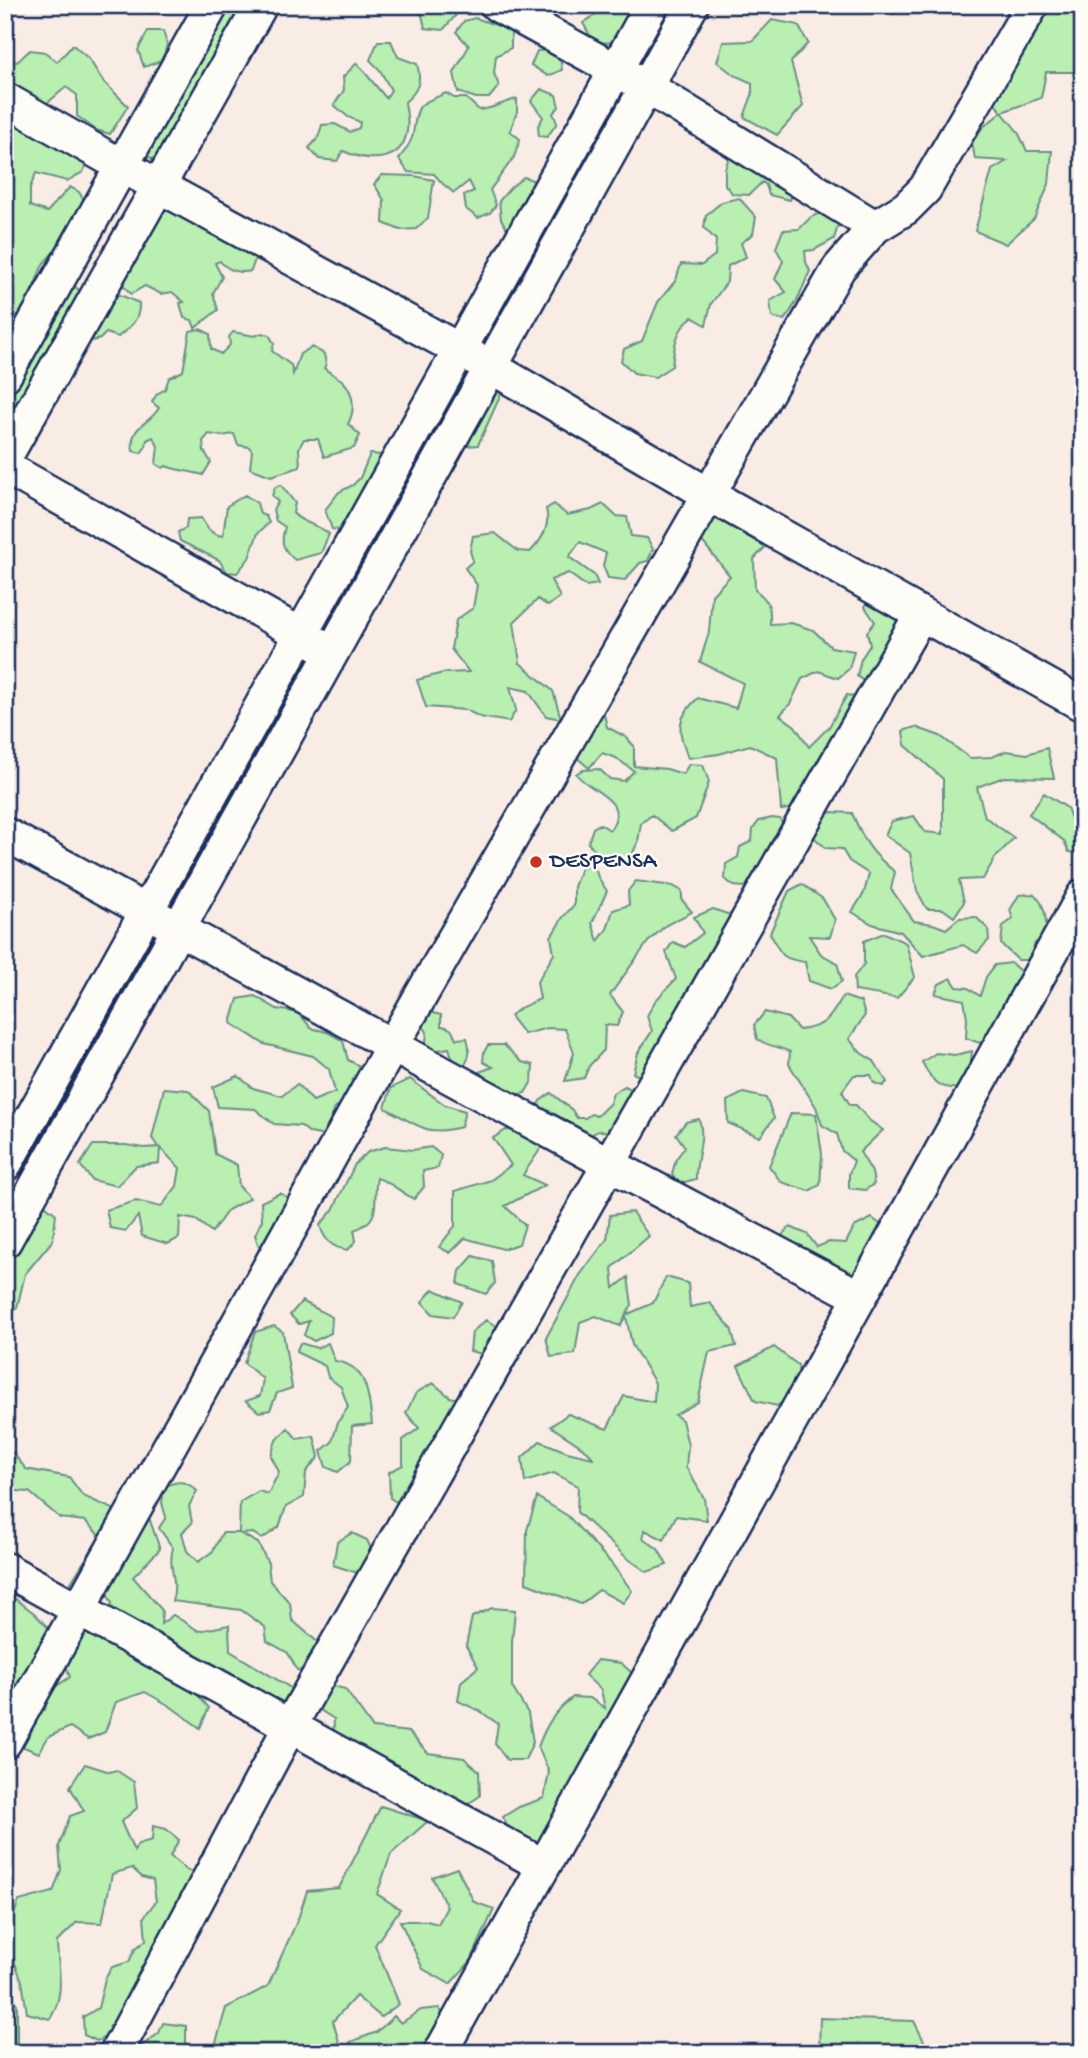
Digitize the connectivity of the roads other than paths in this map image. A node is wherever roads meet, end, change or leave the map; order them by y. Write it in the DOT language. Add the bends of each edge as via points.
graph roads {
  1 [pos="212,5"];
  2 [pos="261,5"];
  3 [pos="497,5"];
  4 [pos="652,5"];
  5 [pos="692,5"];
  6 [pos="1032,5"];
  7 [pos="615,71"];
  8 [pos="647,87"];
  9 [pos="5,99"];
  10 [pos="122,166"];
  11 [pos="159,186"];
  12 [pos="875,227"];
  13 [pos="459,351"];
  14 [pos="491,367"];
  15 [pos="5,375"];
  16 [pos="5,458"];
  17 [pos="5,467"];
  18 [pos="708,494"];
  19 [pos="921,614"];
  20 [pos="301,635"];
  21 [pos="333,652"];
  22 [pos="1083,705"];
  23 [pos="5,834"];
  24 [pos="1083,897"];
  25 [pos="148,910"];
  26 [pos="178,929"];
  27 [pos="392,1046"];
  28 [pos="609,1164"];
  29 [pos="5,1165"];
  30 [pos="14,1205"];
  31 [pos="5,1241"];
  32 [pos="860,1297"];
  33 [pos="5,1569"];
  34 [pos="78,1608"];
  35 [pos="290,1726"];
  36 [pos="5,1742"];
  37 [pos="544,1866"];
  38 [pos="116,2053"];
  39 [pos="440,2053"];
  1 -- 10 [label="street"];
  2 -- 11 [label="street"];
  3 -- 7 [label="street"];
  4 -- 7 [label="street"];
  5 -- 8 [label="street"];
  6 -- 12 [label="street" via="925,188 906,208"];
  7 -- 8 [label="street"];
  7 -- 13 [label="street"];
  8 -- 12 [label="street"];
  8 -- 14 [label="street"];
  9 -- 10 [label="street"];
  10 -- 11 [label="street"];
  10 -- 15 [label="street"];
  11 -- 13 [label="street"];
  11 -- 16 [label="street"];
  12 -- 18 [label="street" via="839,268"];
  13 -- 14 [label="street"];
  13 -- 20 [label="street"];
  14 -- 18 [label="street"];
  14 -- 21 [label="street"];
  17 -- 20 [label="street"];
  18 -- 19 [label="street"];
  18 -- 27 [label="street"];
  19 -- 22 [label="street"];
  19 -- 28 [label="street"];
  20 -- 21 [label="street"];
  20 -- 25 [label="street"];
  21 -- 26 [label="street"];
  23 -- 25 [label="street"];
  24 -- 32 [label="street"];
  25 -- 26 [label="street"];
  25 -- 29 [label="street"];
  26 -- 27 [label="street"];
  26 -- 30 [label="street"];
  27 -- 28 [label="street"];
  27 -- 34 [label="street"];
  28 -- 32 [label="street"];
  28 -- 35 [label="street"];
  30 -- 31 [label="street"];
  32 -- 37 [label="street"];
  33 -- 34 [label="street"];
  34 -- 35 [label="street"];
  34 -- 36 [label="street"];
  35 -- 37 [label="street"];
  35 -- 38 [label="street"];
  37 -- 39 [label="street"];
}
